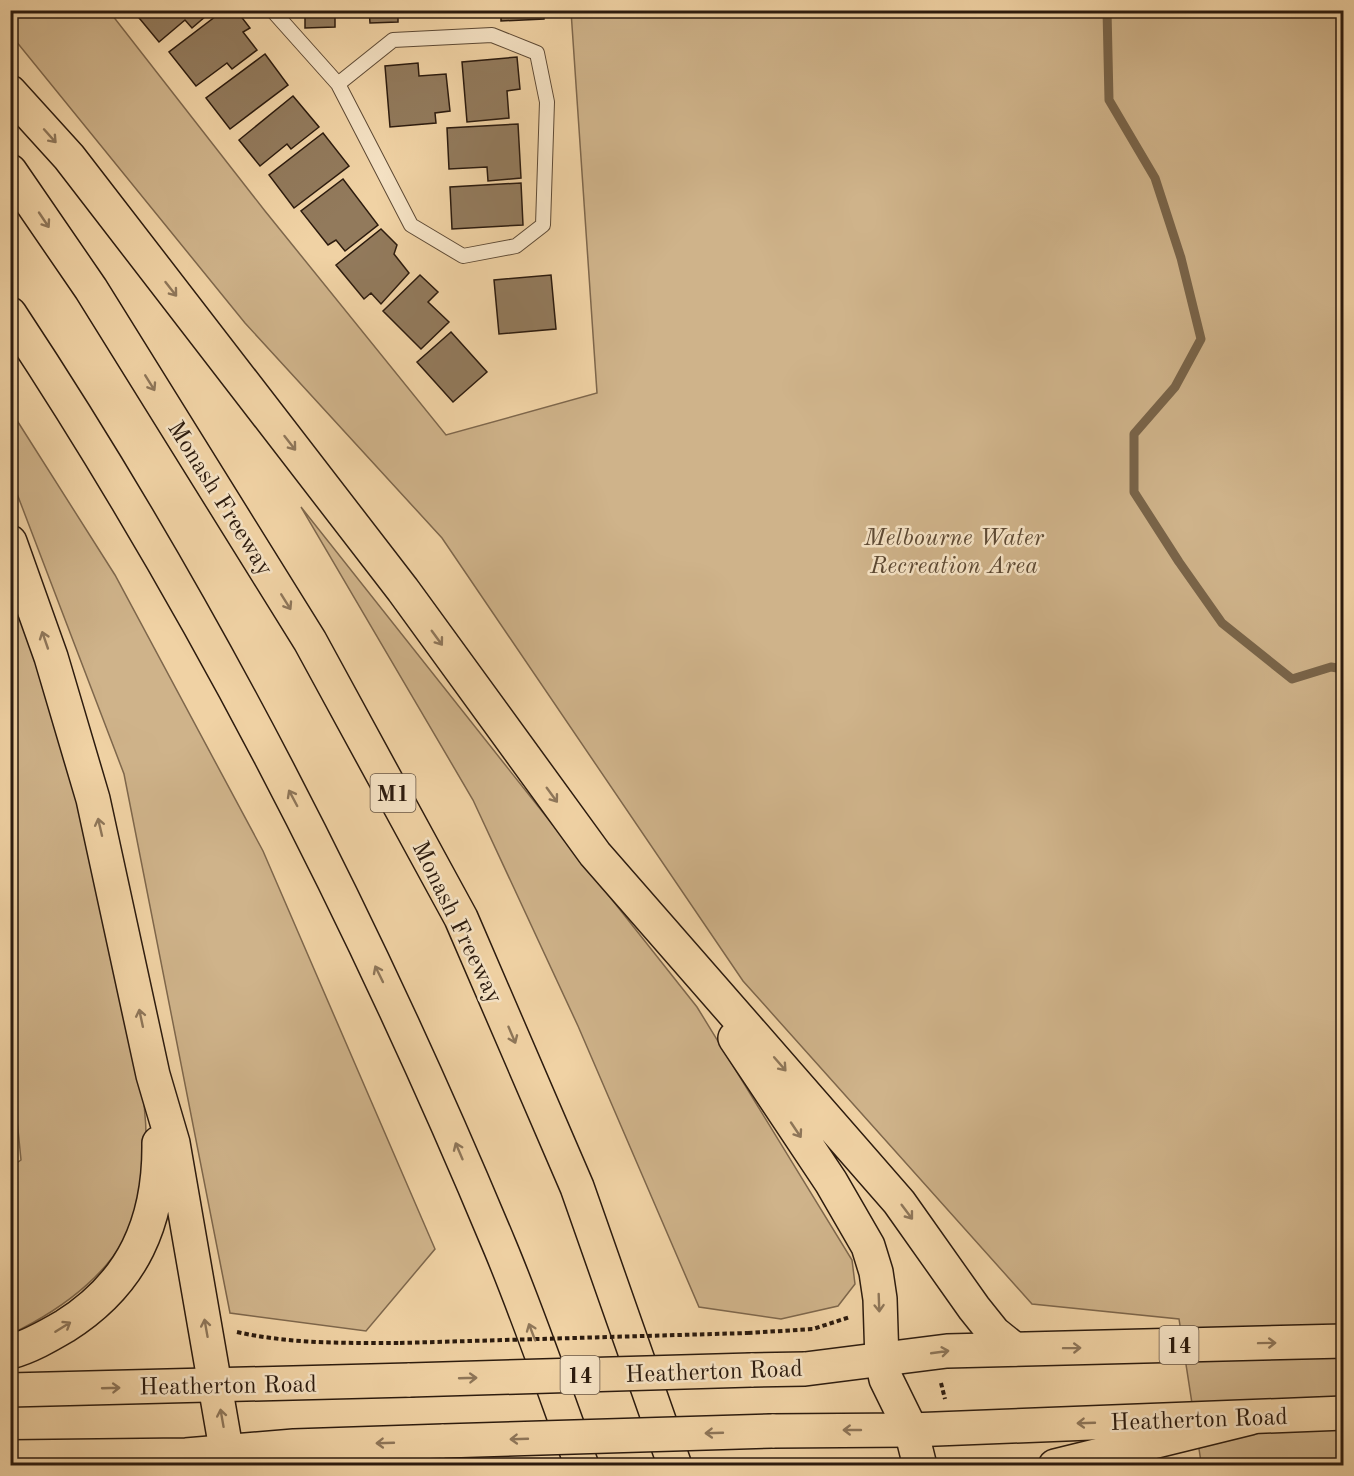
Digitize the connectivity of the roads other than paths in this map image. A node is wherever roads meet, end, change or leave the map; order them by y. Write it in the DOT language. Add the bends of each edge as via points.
graph roads {
  1 [pos="272,10"];
  2 [pos="338,84"];
  3 [pos="10,92"];
  4 [pos="10,171"];
  5 [pos="10,314"];
  6 [pos="10,542"];
  7 [pos="670,942"];
  8 [pos="153,1075"];
  9 [pos="1344,1341"];
  10 [pos="1014,1349"];
  11 [pos="10,1352"];
  12 [pos="882,1361"];
  13 [pos="216,1386"];
  14 [pos="10,1390"];
  15 [pos="1344,1413"];
  16 [pos="1250,1418"];
  17 [pos="911,1430"];
  18 [pos="10,1457"];
  19 [pos="228,1458"];
  20 [pos="582,1466"];
  21 [pos="675,1466"];
  22 [pos="920,1466"];
  23 [pos="1055,1466"];
  1 -- 2 [label="lane"];
  2 -- 2 [label="lane" via="411,225 463,256 516,246 543,225 547,102 537,53 492,35 393,40"];
  3 -- 7 [label="main road, one-way" via="77,166 403,590 595,854"];
  4 -- 21 [label="main road, Monash Freeway / M1, one-way" via="92,289 310,641 461,918 577,1187"];
  20 -- 5 [label="main road, one-way" via="502,1251 419,1058 299,808 188,605 61,390"];
  8 -- 6 [label="main road, one-way" via="93,799 51,657"];
  7 -- 10 [label="main road, one-way" via="892,1193 974,1308 994,1333"];
  7 -- 12 [label="main road, one-way" via="856,1222 876,1272"];
  11 -- 8 [label="main road, one-way" via="79,1317 122,1274 138,1251 155,1206 159,1178"];
  13 -- 8 [label="main road, one-way" via="172,1143"];
  10 -- 9 [label="main road, Heatherton Road / 14, one-way"];
  12 -- 10 [label="main road, Heatherton Road / 14, one-way" via="947,1351"];
  13 -- 12 [label="main road, Heatherton Road / 14, one-way, bridge" via="805,1369"];
  12 -- 17 [label="main road" via="886,1379"];
  14 -- 13 [label="main road, Heatherton Road / 14, one-way"];
  19 -- 13 [label="main road, one-way"];
  15 -- 16 [label="main road, Heatherton Road"];
  16 -- 17 [label="main road, Heatherton Road, one-way"];
  16 -- 23 [label="main road"];
  17 -- 19 [label="main road, Heatherton Road, one-way, bridge" via="444,1441"];
  17 -- 22 [label="main road"];
  18 -- 19 [label="main road, Heatherton Road"];
}
